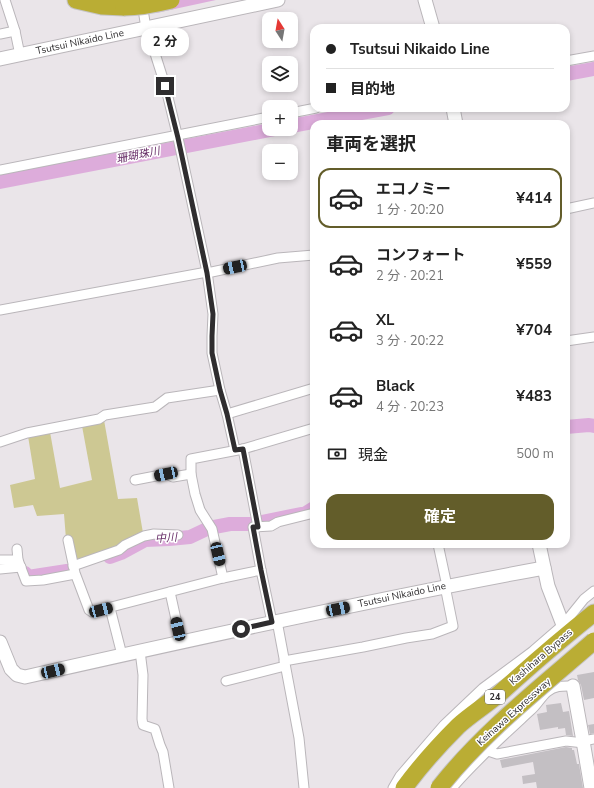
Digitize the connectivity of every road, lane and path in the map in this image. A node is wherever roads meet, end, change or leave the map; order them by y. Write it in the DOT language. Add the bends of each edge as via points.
graph roads {
  1 [pos="6,0"];
  2 [pos="76,0"];
  3 [pos="141,0"];
  4 [pos="171,0"];
  5 [pos="278,0"];
  6 [pos="425,0"];
  7 [pos="432,24"];
  8 [pos="147,28"];
  9 [pos="15,31"];
  10 [pos="0,34"];
  11 [pos="20,55"];
  12 [pos="594,56"];
  13 [pos="0,59"];
  14 [pos="570,60"];
  15 [pos="310,109"];
  16 [pos="298,112"];
  17 [pos="262,118"];
  18 [pos="177,136"];
  19 [pos="0,170"];
  20 [pos="594,203"];
  21 [pos="570,208"];
  22 [pos="310,255"];
  23 [pos="207,273"];
  24 [pos="0,310"];
  25 [pos="594,337"];
  26 [pos="570,340"];
  27 [pos="310,389"];
  28 [pos="220,390"];
  29 [pos="227,414"];
  30 [pos="310,429"];
  31 [pos="0,442"];
  32 [pos="239,450"];
  33 [pos="191,474"];
  34 [pos="135,480"];
  35 [pos="310,514"];
  36 [pos="257,523"];
  37 [pos="178,535"];
  38 [pos="68,540"];
  39 [pos="439,548"];
  40 [pos="540,548"];
  41 [pos="17,549"];
  42 [pos="0,560"];
  43 [pos="19,564"];
  44 [pos="544,568"];
  45 [pos="0,569"];
  46 [pos="261,570"];
  47 [pos="74,571"];
  48 [pos="223,578"];
  49 [pos="446,586"];
  50 [pos="594,591"];
  51 [pos="170,592"];
  52 [pos="110,608"];
  53 [pos="594,614"];
  54 [pos="274,622"];
  55 [pos="563,625"];
  56 [pos="594,640"];
  57 [pos="0,642"];
  58 [pos="181,642"];
  59 [pos="140,651"];
  60 [pos="122,655"];
  61 [pos="285,663"];
  62 [pos="226,681"];
  63 [pos="573,686"];
  64 [pos="587,741"];
  65 [pos="488,751"];
  66 [pos="169,788"];
  67 [pos="304,788"];
  68 [pos="393,788"];
  69 [pos="404,788"];
  70 [pos="416,788"];
  71 [pos="439,788"];
  72 [pos="447,788"];
  73 [pos="452,788"];
  74 [pos="590,788"];
  1 -- 9 [label="street"];
  2 -- 4 [label="highway, bridge" via="102,6 124,7 140,7"];
  3 -- 8 [label="street"];
  5 -- 8 [label="main road, Tsutsui Nikaido Line"];
  6 -- 7 [label="main road"];
  8 -- 11 [label="main road, Tsutsui Nikaido Line"];
  8 -- 18 [label="street"];
  9 -- 10 [label="street"];
  9 -- 11 [label="street"];
  11 -- 13 [label="main road, Tsutsui Nikaido Line"];
  12 -- 14 [label="street"];
  15 -- 16 [label="street"];
  17 -- 18 [label="street"];
  18 -- 19 [label="street"];
  18 -- 23 [label="street"];
  20 -- 21 [label="street"];
  22 -- 23 [label="street" via="278,258"];
  23 -- 24 [label="street"];
  23 -- 28 [label="street" via="213,314 212,353"];
  25 -- 26 [label="street"];
  27 -- 29 [label="street"];
  28 -- 29 [label="street"];
  28 -- 31 [label="street" via="167,398 155,407 105,415 100,419 27,433"];
  29 -- 32 [label="street"];
  30 -- 32 [label="street"];
  32 -- 33 [label="street" via="191,459"];
  32 -- 36 [label="street"];
  33 -- 34 [label="street" via="173,477 166,474"];
  33 -- 48 [label="street" via="200,510 210,527"];
  35 -- 36 [label="street" via="271,526"];
  36 -- 46 [label="street" via="253,527"];
  37 -- 47 [label="street" via="144,536"];
  38 -- 47 [label="street"];
  39 -- 49 [label="street"];
  40 -- 44 [label="main road"];
  41 -- 43 [label="street"];
  42 -- 43 [label="street"];
  43 -- 45 [label="street"];
  43 -- 47 [label="street" via="26,581 43,580"];
  44 -- 49 [label="main road, Tsutsui Nikaido Line"];
  44 -- 55 [label="main road"];
  46 -- 48 [label="street"];
  46 -- 54 [label="street"];
  47 -- 52 [label="street" via="89,610 92,612"];
  48 -- 51 [label="street"];
  49 -- 54 [label="main road, Tsutsui Nikaido Line"];
  49 -- 61 [label="street" via="453,626 432,634"];
  50 -- 55 [label="street"];
  51 -- 52 [label="street"];
  51 -- 58 [label="street"];
  52 -- 60 [label="street"];
  53 -- 69 [label="highway, Kashihara Bypass / 24" via="459,725"];
  53 -- 70 [label="highway, Keinawa Expressway" via="466,731"];
  54 -- 58 [label="main road, Tsutsui Nikaido Line"];
  54 -- 61 [label="street"];
  55 -- 68 [label="street" via="482,688 444,725 400,776"];
  56 -- 71 [label="highway, Keinawa Expressway, bridge" via="481,741"];
  56 -- 72 [label="highway, Kashihara Bypass / 24" via="512,709 486,746"];
  57 -- 60 [label="main road, Tsutsui Nikaido Line" via="11,669 17,675 25,677"];
  58 -- 59 [label="main road, Tsutsui Nikaido Line"];
  59 -- 60 [label="main road, Tsutsui Nikaido Line"];
  59 -- 66 [label="street" via="143,675 143,725 157,733"];
  61 -- 62 [label="street"];
  61 -- 67 [label="street" via="299,738"];
  63 -- 64 [label="main road"];
  63 -- 65 [label="street" via="559,686 547,692"];
  64 -- 65 [label="street" via="566,741 497,754"];
  64 -- 74 [label="main road"];
  65 -- 73 [label="street"];
}
